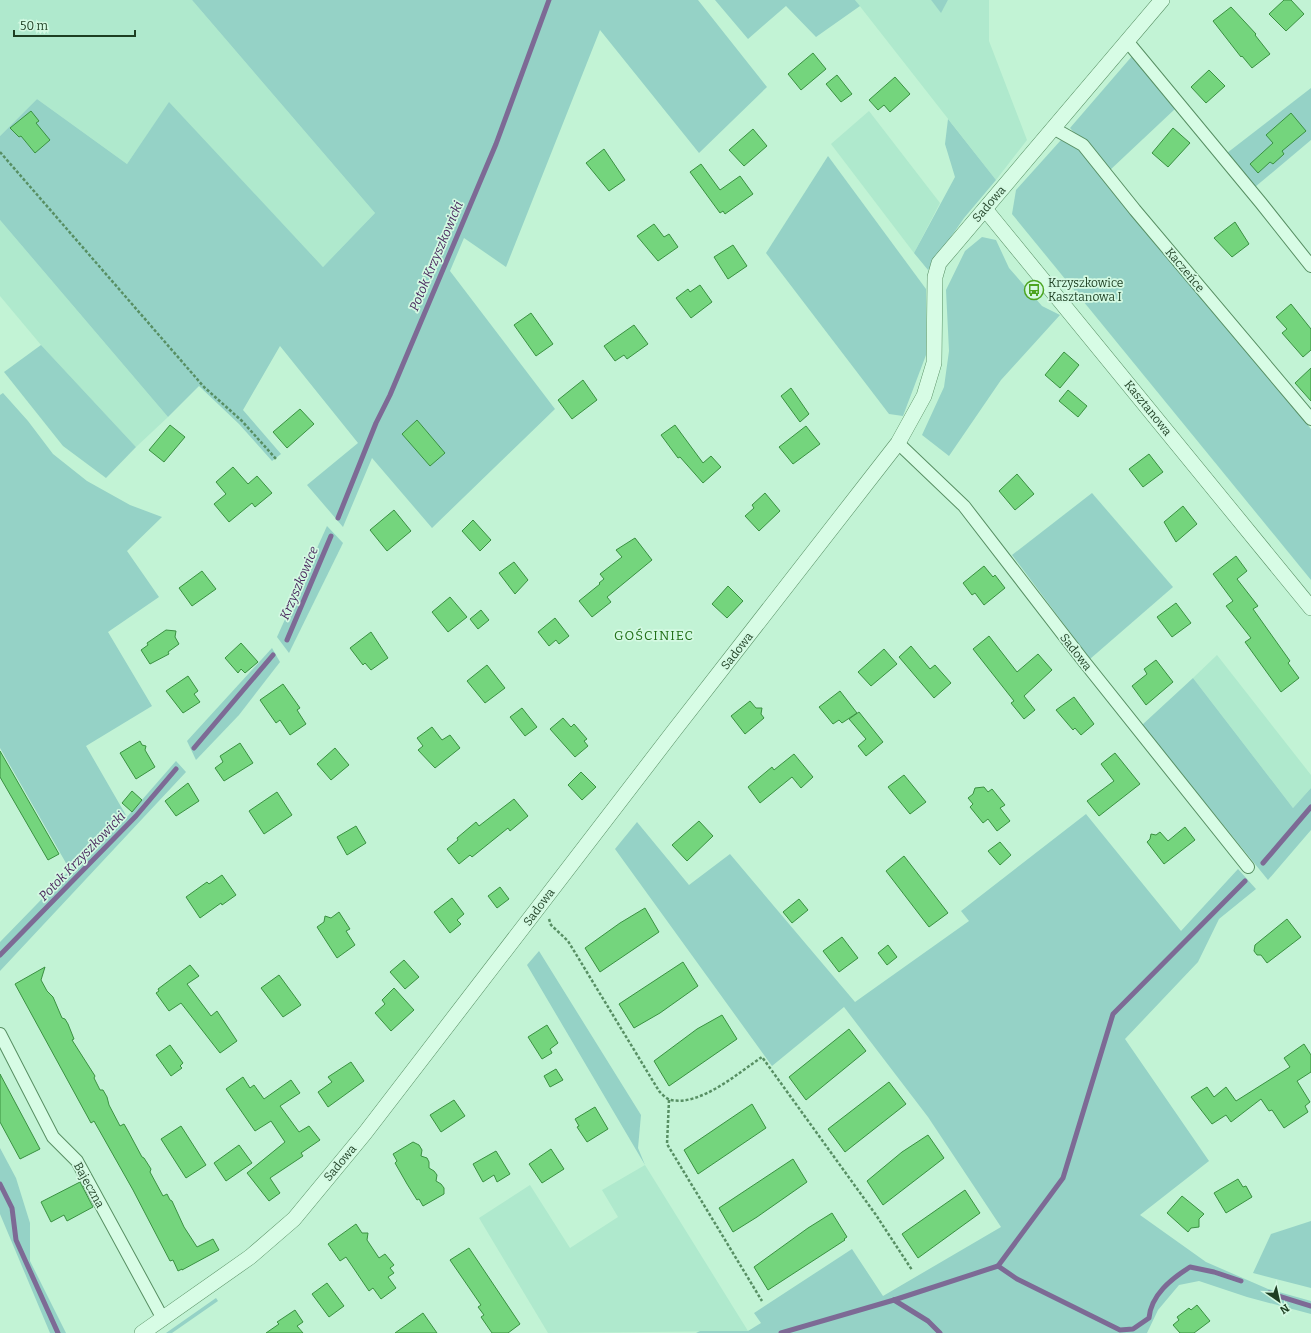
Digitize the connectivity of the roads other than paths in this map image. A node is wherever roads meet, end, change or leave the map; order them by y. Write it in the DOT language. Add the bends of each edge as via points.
graph roads {
  1 [pos="1162,0"];
  2 [pos="1127,40"];
  3 [pos="1053,128"];
  4 [pos="985,208"];
  5 [pos="1311,266"];
  6 [pos="1311,419"];
  7 [pos="898,443"];
  8 [pos="1311,608"];
  9 [pos="1248,867"];
  10 [pos="0,1034"];
  11 [pos="163,1319"];
  12 [pos="142,1333"];
  1 -- 2 [label="street, Sadowa"];
  2 -- 3 [label="street, Sadowa"];
  2 -- 5 [label="street"];
  3 -- 4 [label="street, Sadowa"];
  3 -- 6 [label="street, Kaczeńce" via="1083,145"];
  4 -- 7 [label="street, Sadowa" via="939,263 935,277 934,363 924,396"];
  4 -- 8 [label="street, Kasztanowa"];
  7 -- 9 [label="street, Sadowa" via="964,506"];
  7 -- 11 [label="street, Sadowa" via="346,1157 287,1225 245,1260"];
  10 -- 11 [label="street, Bajeczna" via="53,1137 77,1161"];
  11 -- 12 [label="street, Sadowa"];
}
